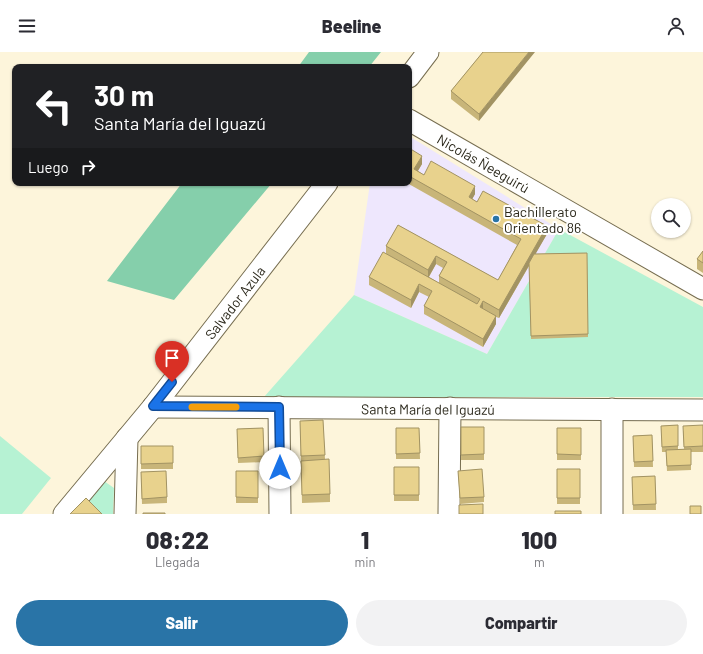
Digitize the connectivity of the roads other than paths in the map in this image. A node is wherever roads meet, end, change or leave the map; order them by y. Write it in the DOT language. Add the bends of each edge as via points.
graph roads {
  1 [pos="428,52"];
  2 [pos="412,73"];
  3 [pos="412,122"];
  4 [pos="325,186"];
  5 [pos="703,289"];
  6 [pos="153,406"];
  7 [pos="279,407"];
  8 [pos="450,408"];
  9 [pos="612,409"];
  10 [pos="703,410"];
  11 [pos="127,438"];
  12 [pos="64,514"];
  13 [pos="125,514"];
  14 [pos="280,514"];
  15 [pos="449,514"];
  16 [pos="612,514"];
  1 -- 2 [label="street"];
  3 -- 5 [label="street, Nicolás Ñeeguirú"];
  4 -- 6 [label="street, Salvador Azula"];
  6 -- 7 [label="street, Santa María del Iguazú"];
  6 -- 11 [label="street, Salvador Azula"];
  7 -- 8 [label="street, Santa María del Iguazú"];
  7 -- 14 [label="street"];
  8 -- 9 [label="street, Santa María del Iguazú"];
  8 -- 15 [label="street"];
  9 -- 10 [label="street, Santa María del Iguazú"];
  9 -- 16 [label="street"];
  11 -- 12 [label="street, Salvador Azula"];
  11 -- 13 [label="street"];
}
